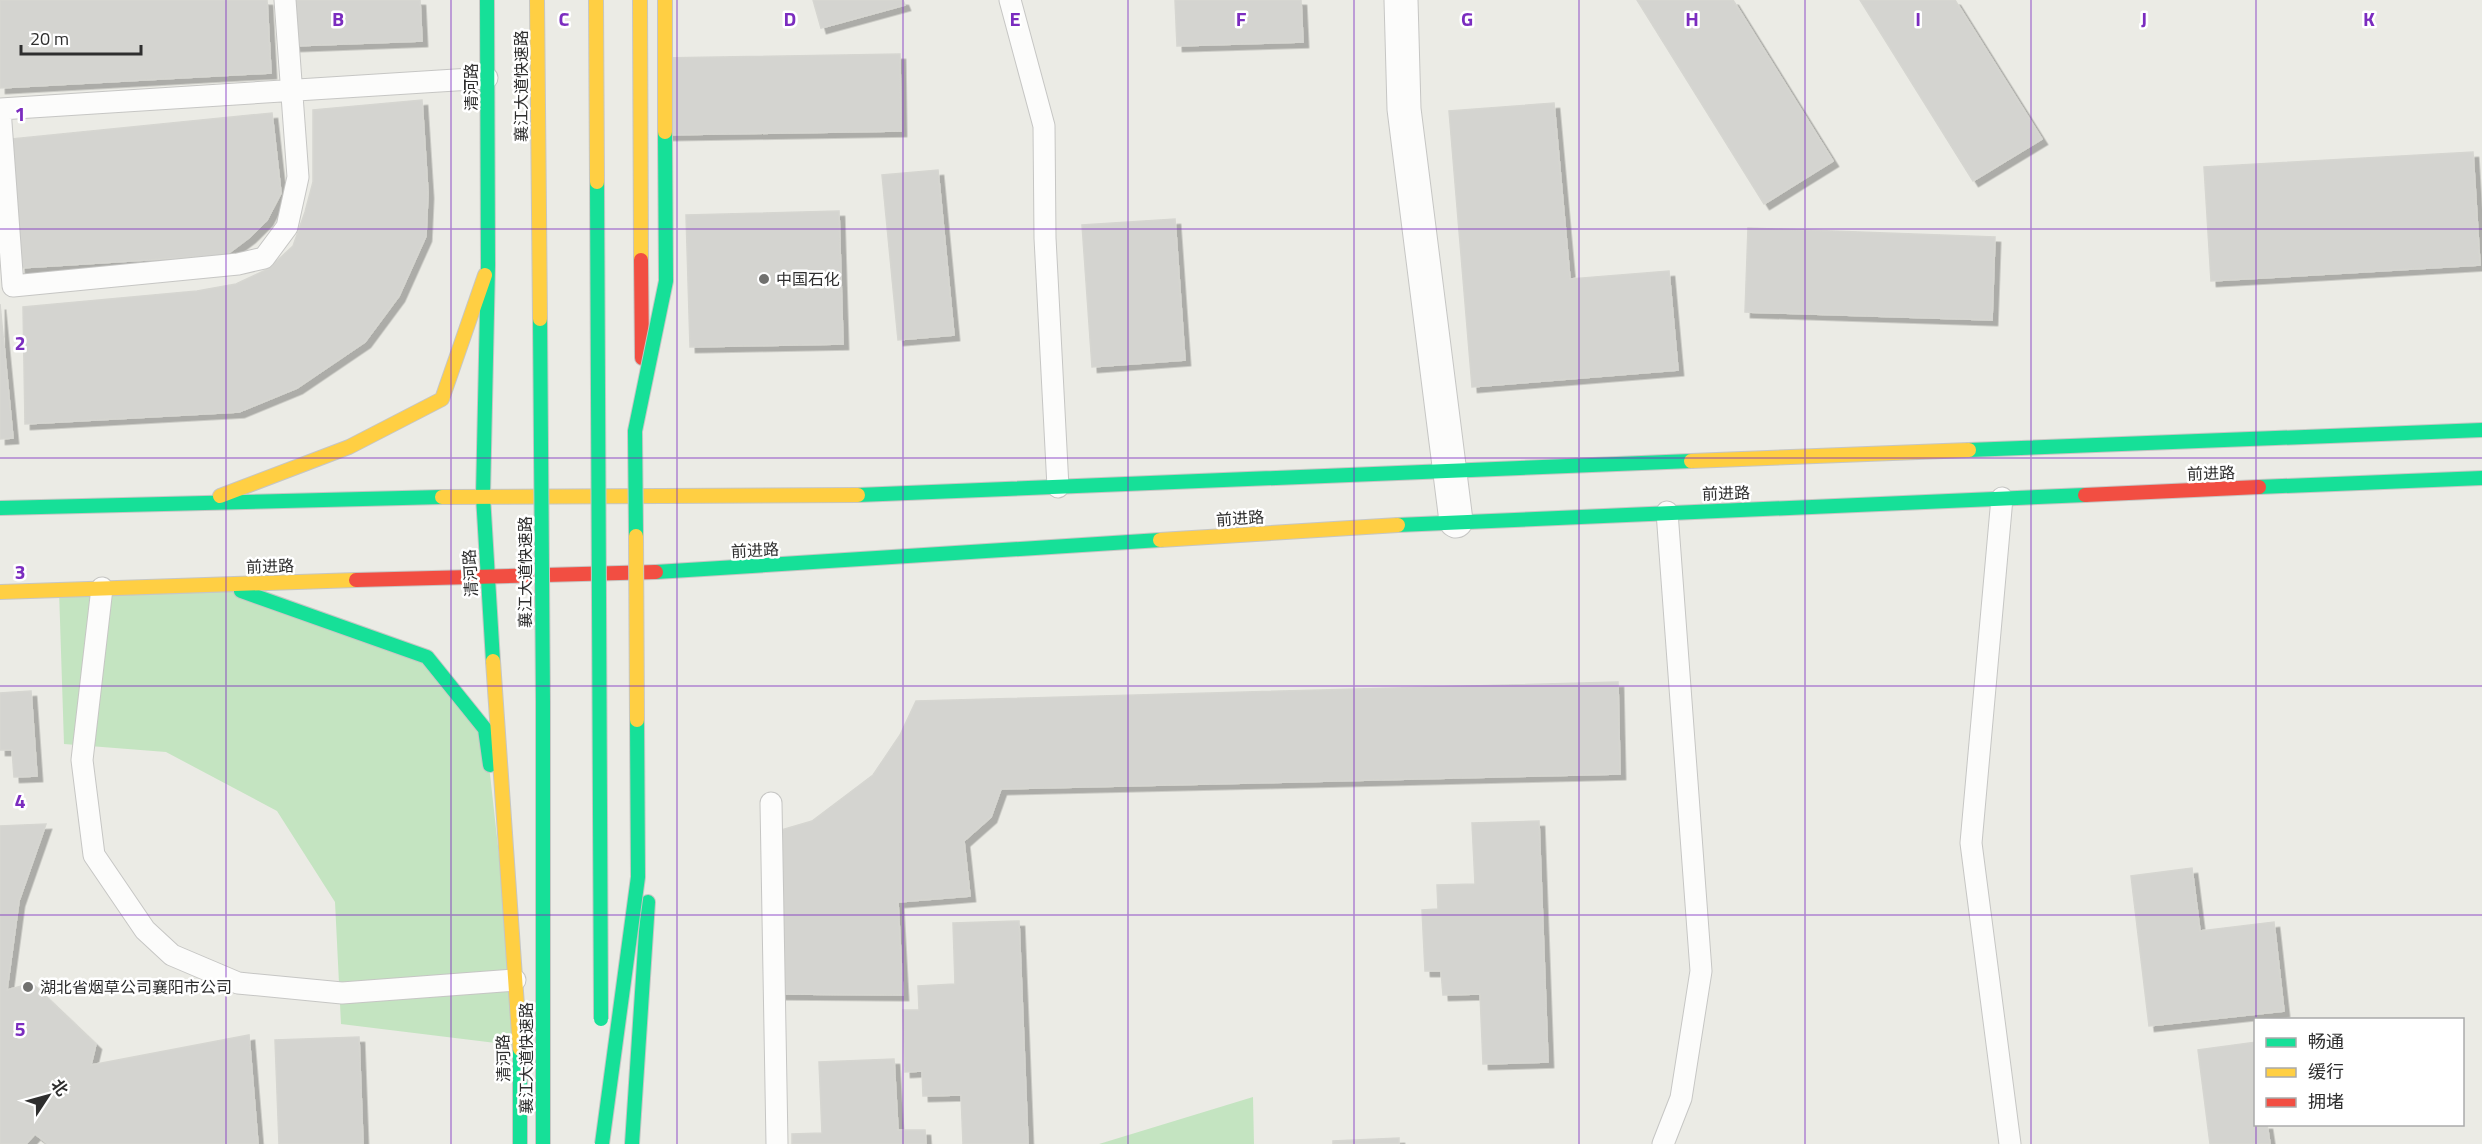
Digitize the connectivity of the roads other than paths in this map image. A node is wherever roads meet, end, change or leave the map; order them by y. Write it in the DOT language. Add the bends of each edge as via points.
graph roads {
  1 [pos="285,0"];
  2 [pos="487,0"];
  3 [pos="537,0"];
  4 [pos="597,0"];
  5 [pos="640,0"];
  6 [pos="665,0"];
  7 [pos="1010,0"];
  8 [pos="1401,0"];
  9 [pos="487,78"];
  10 [pos="292,90"];
  11 [pos="0,109"];
  12 [pos="488,264"];
  13 [pos="2482,430"];
  14 [pos="1449,470"];
  15 [pos="2482,478"];
  16 [pos="1058,487"];
  17 [pos="644,495"];
  18 [pos="483,496"];
  19 [pos="2002,498"];
  20 [pos="195,505"];
  21 [pos="0,508"];
  22 [pos="1667,512"];
  23 [pos="1456,521"];
  24 [pos="645,571"];
  25 [pos="487,575"];
  26 [pos="223,584"];
  27 [pos="102,588"];
  28 [pos="0,592"];
  29 [pos="771,803"];
  30 [pos="506,867"];
  31 [pos="515,980"];
  32 [pos="520,1144"];
  33 [pos="543,1144"];
  34 [pos="602,1144"];
  35 [pos="632,1144"];
  36 [pos="777,1144"];
  37 [pos="1663,1144"];
  38 [pos="2010,1144"];
  1 -- 10 [label="lane"];
  2 -- 9 [label="main road, 清河路"];
  3 -- 33 [label="main road, 襄江大道快速路, bridge"];
  4 -- 34 [label="main road, bridge"];
  5 -- 17 [label="main road"];
  6 -- 34 [label="main road, bridge" via="666,281 635,431 638,877"];
  7 -- 16 [label="lane" via="1044,126 1045,238"];
  8 -- 14 [label="street" via="1404,109"];
  9 -- 10 [label="lane"];
  9 -- 12 [label="main road, 清河路"];
  10 -- 11 [label="lane"];
  10 -- 11 [label="lane" via="298,177 287,227 264,258 238,264 14,286"];
  12 -- 18 [label="main road, 清河路"];
  12 -- 20 [label="main road" via="442,399 349,447"];
  13 -- 14 [label="main road, 前进路"];
  14 -- 16 [label="main road, 前进路"];
  14 -- 23 [label="street"];
  15 -- 19 [label="main road, 前进路"];
  16 -- 17 [label="main road, 前进路" via="877,495"];
  17 -- 18 [label="main road, 前进路"];
  17 -- 24 [label="main road"];
  18 -- 20 [label="main road, 前进路"];
  18 -- 25 [label="main road, 清河路"];
  19 -- 22 [label="main road, 前进路"];
  19 -- 38 [label="lane" via="1971,843"];
  20 -- 21 [label="main road, 前进路"];
  22 -- 23 [label="main road, 前进路"];
  22 -- 37 [label="lane" via="1701,971 1681,1098"];
  23 -- 24 [label="main road, 前进路"];
  24 -- 25 [label="main road, 前进路"];
  24 -- 35 [label="main road" via="650,886"];
  25 -- 26 [label="main road, 前进路"];
  25 -- 30 [label="main road, 清河路"];
  26 -- 27 [label="main road, 前进路"];
  26 -- 30 [label="main road" via="427,657 485,729"];
  27 -- 28 [label="main road, 前进路"];
  27 -- 31 [label="lane" via="82,760 94,855 145,930 172,955 238,983 342,993"];
  29 -- 36 [label="lane"];
  30 -- 31 [label="main road, 清河路"];
  31 -- 32 [label="main road, 清河路"];
}
